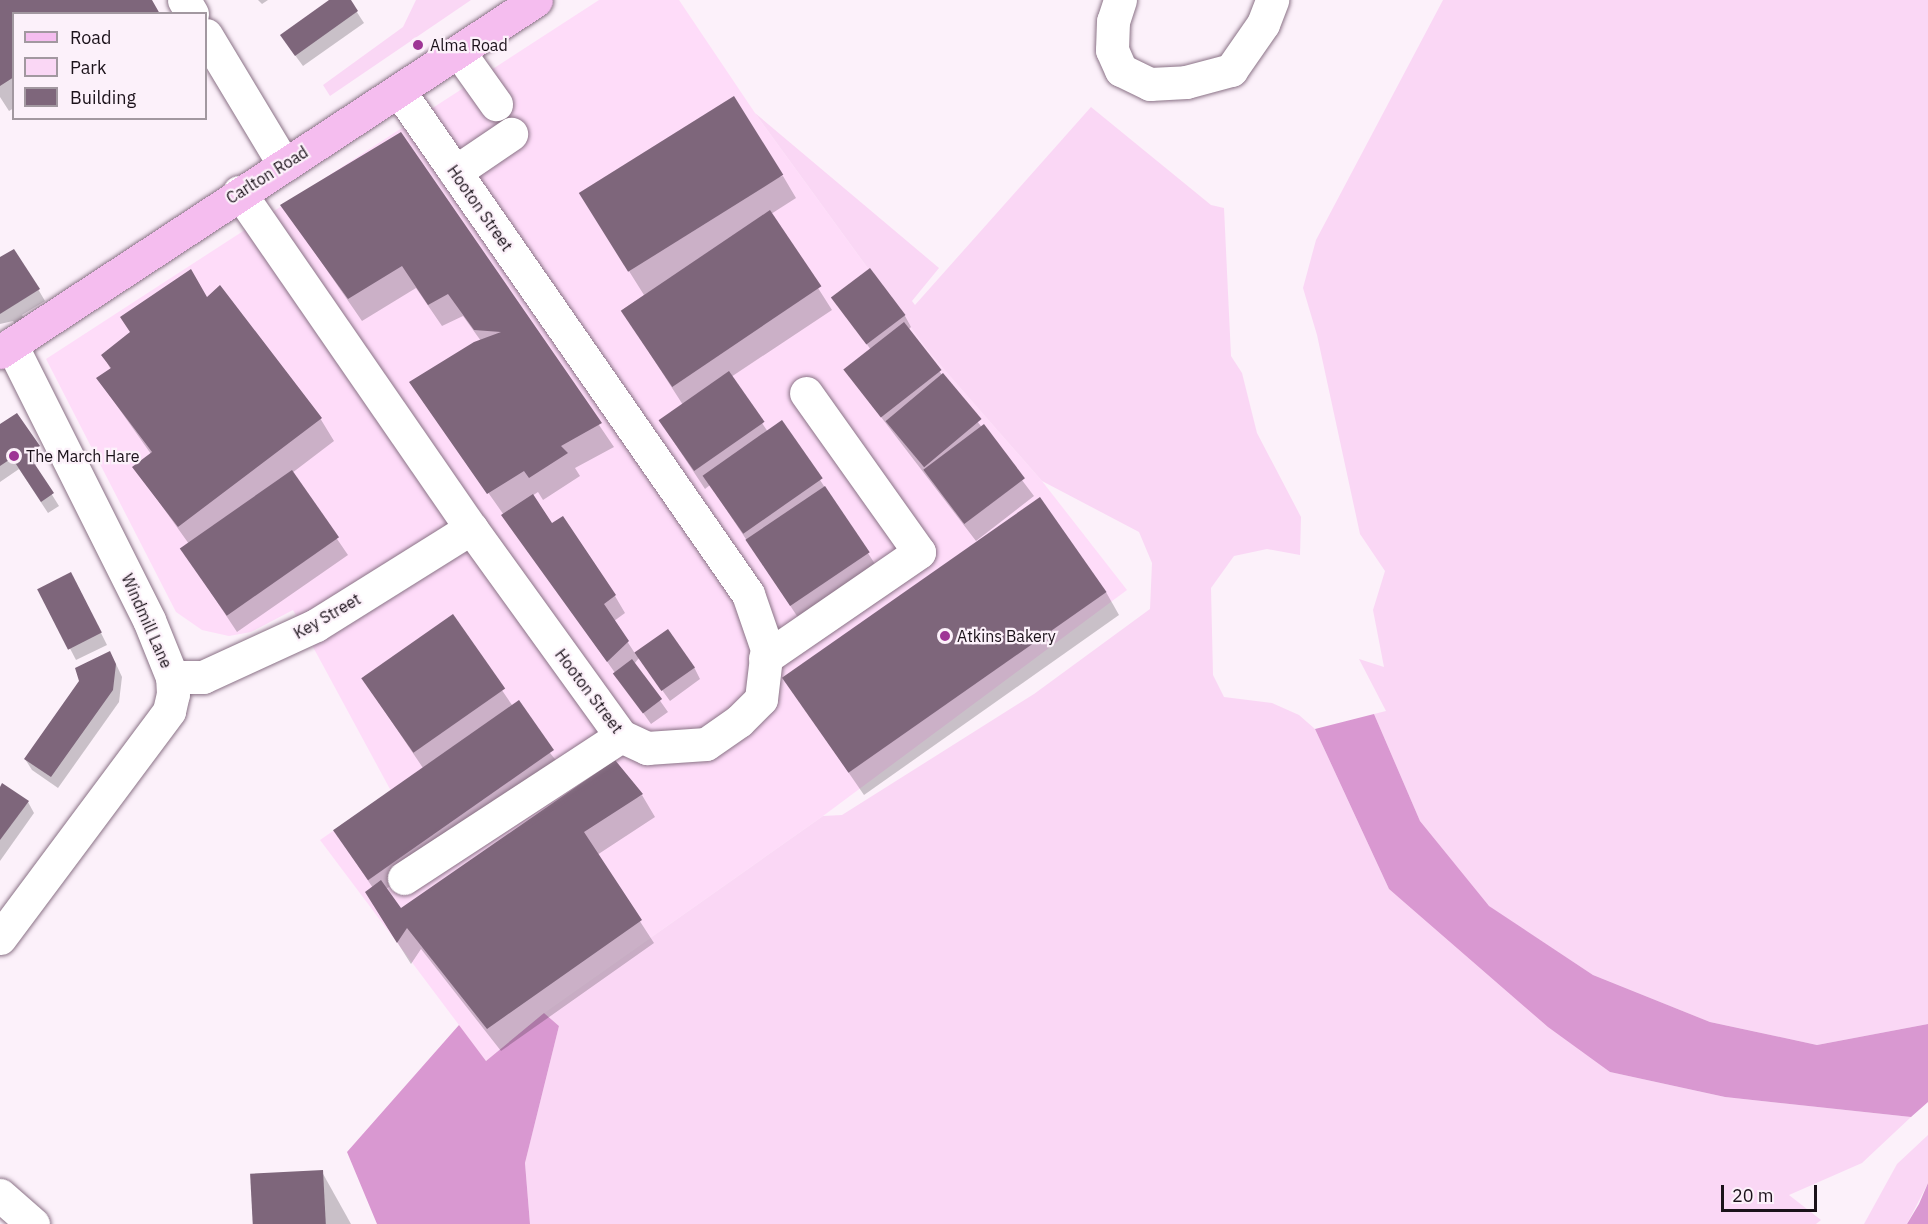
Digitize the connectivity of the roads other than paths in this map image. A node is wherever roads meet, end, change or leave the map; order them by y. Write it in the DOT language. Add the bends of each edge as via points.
graph roads {
  1 [pos="536,0"];
  2 [pos="1120,0"];
  3 [pos="1272,0"];
  4 [pos="207,37"];
  5 [pos="459,52"];
  6 [pos="399,91"];
  7 [pos="496,104"];
  8 [pos="512,134"];
  9 [pos="284,165"];
  10 [pos="455,172"];
  11 [pos="239,192"];
  12 [pos="6,349"];
  13 [pos="806,393"];
  14 [pos="471,528"];
  15 [pos="765,658"];
  16 [pos="172,677"];
  17 [pos="621,736"];
  18 [pos="404,878"];
  19 [pos="0,939"];
  20 [pos="0,1195"];
  21 [pos="33,1224"];
  1 -- 5 [label="main road, Carlton Road"];
  2 -- 3 [label="street" via="1113,21 1112,50 1121,70 1150,84 1186,82 1231,70 1263,24"];
  4 -- 9 [label="street"];
  5 -- 6 [label="main road, Carlton Road"];
  5 -- 7 [label="street"];
  6 -- 9 [label="main road, Carlton Road"];
  6 -- 10 [label="street, Hooton Street"];
  8 -- 10 [label="street"];
  9 -- 11 [label="main road, Carlton Road"];
  10 -- 15 [label="street, Hooton Street" via="748,594 767,649"];
  11 -- 12 [label="main road, Carlton Road"];
  11 -- 14 [label="street, Hooton Street"];
  12 -- 16 [label="street, Windmill Lane" via="149,620"];
  13 -- 15 [label="street" via="919,552"];
  14 -- 16 [label="street, Key Street" via="316,625 203,677"];
  14 -- 17 [label="street, Hooton Street"];
  15 -- 17 [label="street, Hooton Street" via="761,699 739,721 706,744 647,748"];
  16 -- 19 [label="street, Windmill Lane" via="169,711"];
  17 -- 18 [label="street"];
  20 -- 21 [label="street"];
}
